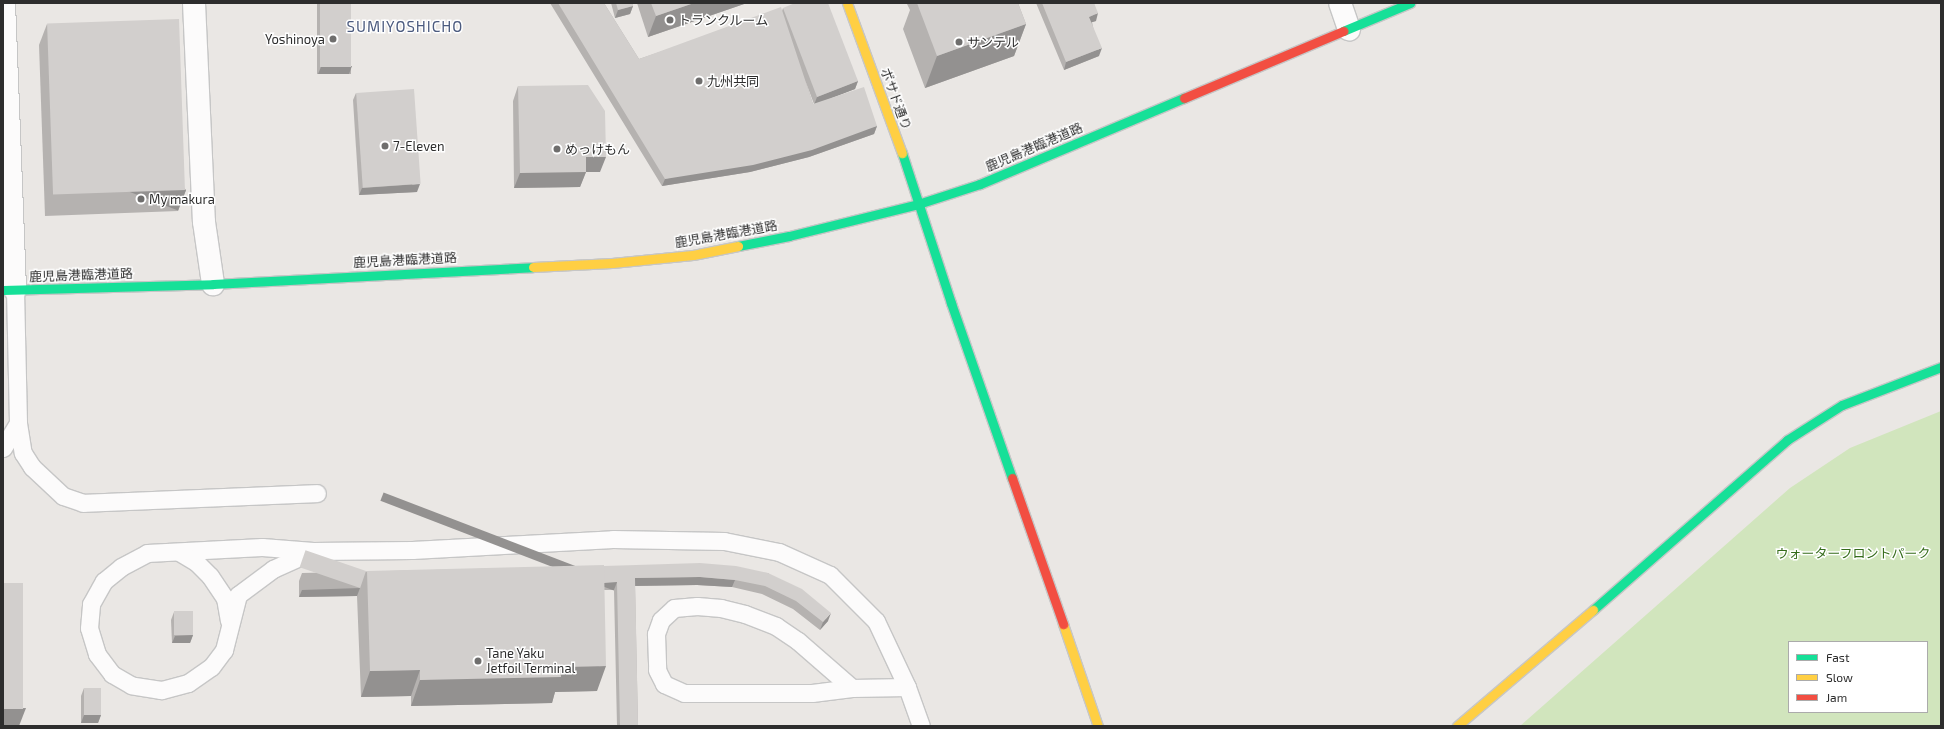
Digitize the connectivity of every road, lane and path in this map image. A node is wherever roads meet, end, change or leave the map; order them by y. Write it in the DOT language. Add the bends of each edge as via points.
graph roads {
  1 [pos="4,3"];
  2 [pos="194,3"];
  3 [pos="846,3"];
  4 [pos="1340,3"];
  5 [pos="1410,3"];
  6 [pos="1349,29"];
  7 [pos="918,204"];
  8 [pos="213,284"];
  9 [pos="9,290"];
  10 [pos="1941,367"];
  11 [pos="18,423"];
  12 [pos="3,448"];
  13 [pos="317,493"];
  14 [pos="313,551"];
  15 [pos="179,552"];
  16 [pos="230,624"];
  17 [pos="907,687"];
  18 [pos="852,688"];
  19 [pos="921,726"];
  20 [pos="1098,726"];
  21 [pos="1457,726"];
  1 -- 9 [label="street"];
  2 -- 8 [label="street" via="204,222"];
  3 -- 7 [label="street, ボサド通り" via="898,142"];
  4 -- 6 [label="street"];
  5 -- 6 [label="street, 鹿児島港臨港道路"];
  6 -- 7 [label="street, 鹿児島港臨港道路" via="980,184"];
  7 -- 8 [label="street, 鹿児島港臨港道路" via="788,236 693,254 612,263"];
  7 -- 20 [label="street, ボサド通り"];
  8 -- 9 [label="street, 鹿児島港臨港道路"];
  9 -- 11 [label="lane"];
  10 -- 21 [label="street" via="1842,406 1787,440"];
  11 -- 12 [label="lane"];
  11 -- 13 [label="lane" via="23,453 32,467 63,496 83,503"];
  14 -- 15 [label="lane" via="262,547"];
  14 -- 16 [label="lane" via="273,569 238,595"];
  14 -- 17 [label="lane" via="412,550 606,539 681,539 724,541 779,552 830,575 876,621"];
  15 -- 16 [label="lane" via="197,563 225,598"];
  15 -- 16 [label="lane" via="147,553 121,567 104,582 90,610 89,628 97,654 112,674 131,685 161,690 188,683 211,667 224,650"];
  17 -- 18 [label="lane"];
  17 -- 19 [label="lane"];
  18 -- 18 [label="lane" via="812,693 684,693 664,684 657,670 656,634 661,620 674,608 697,606 745,614 776,626 798,641"];
}
